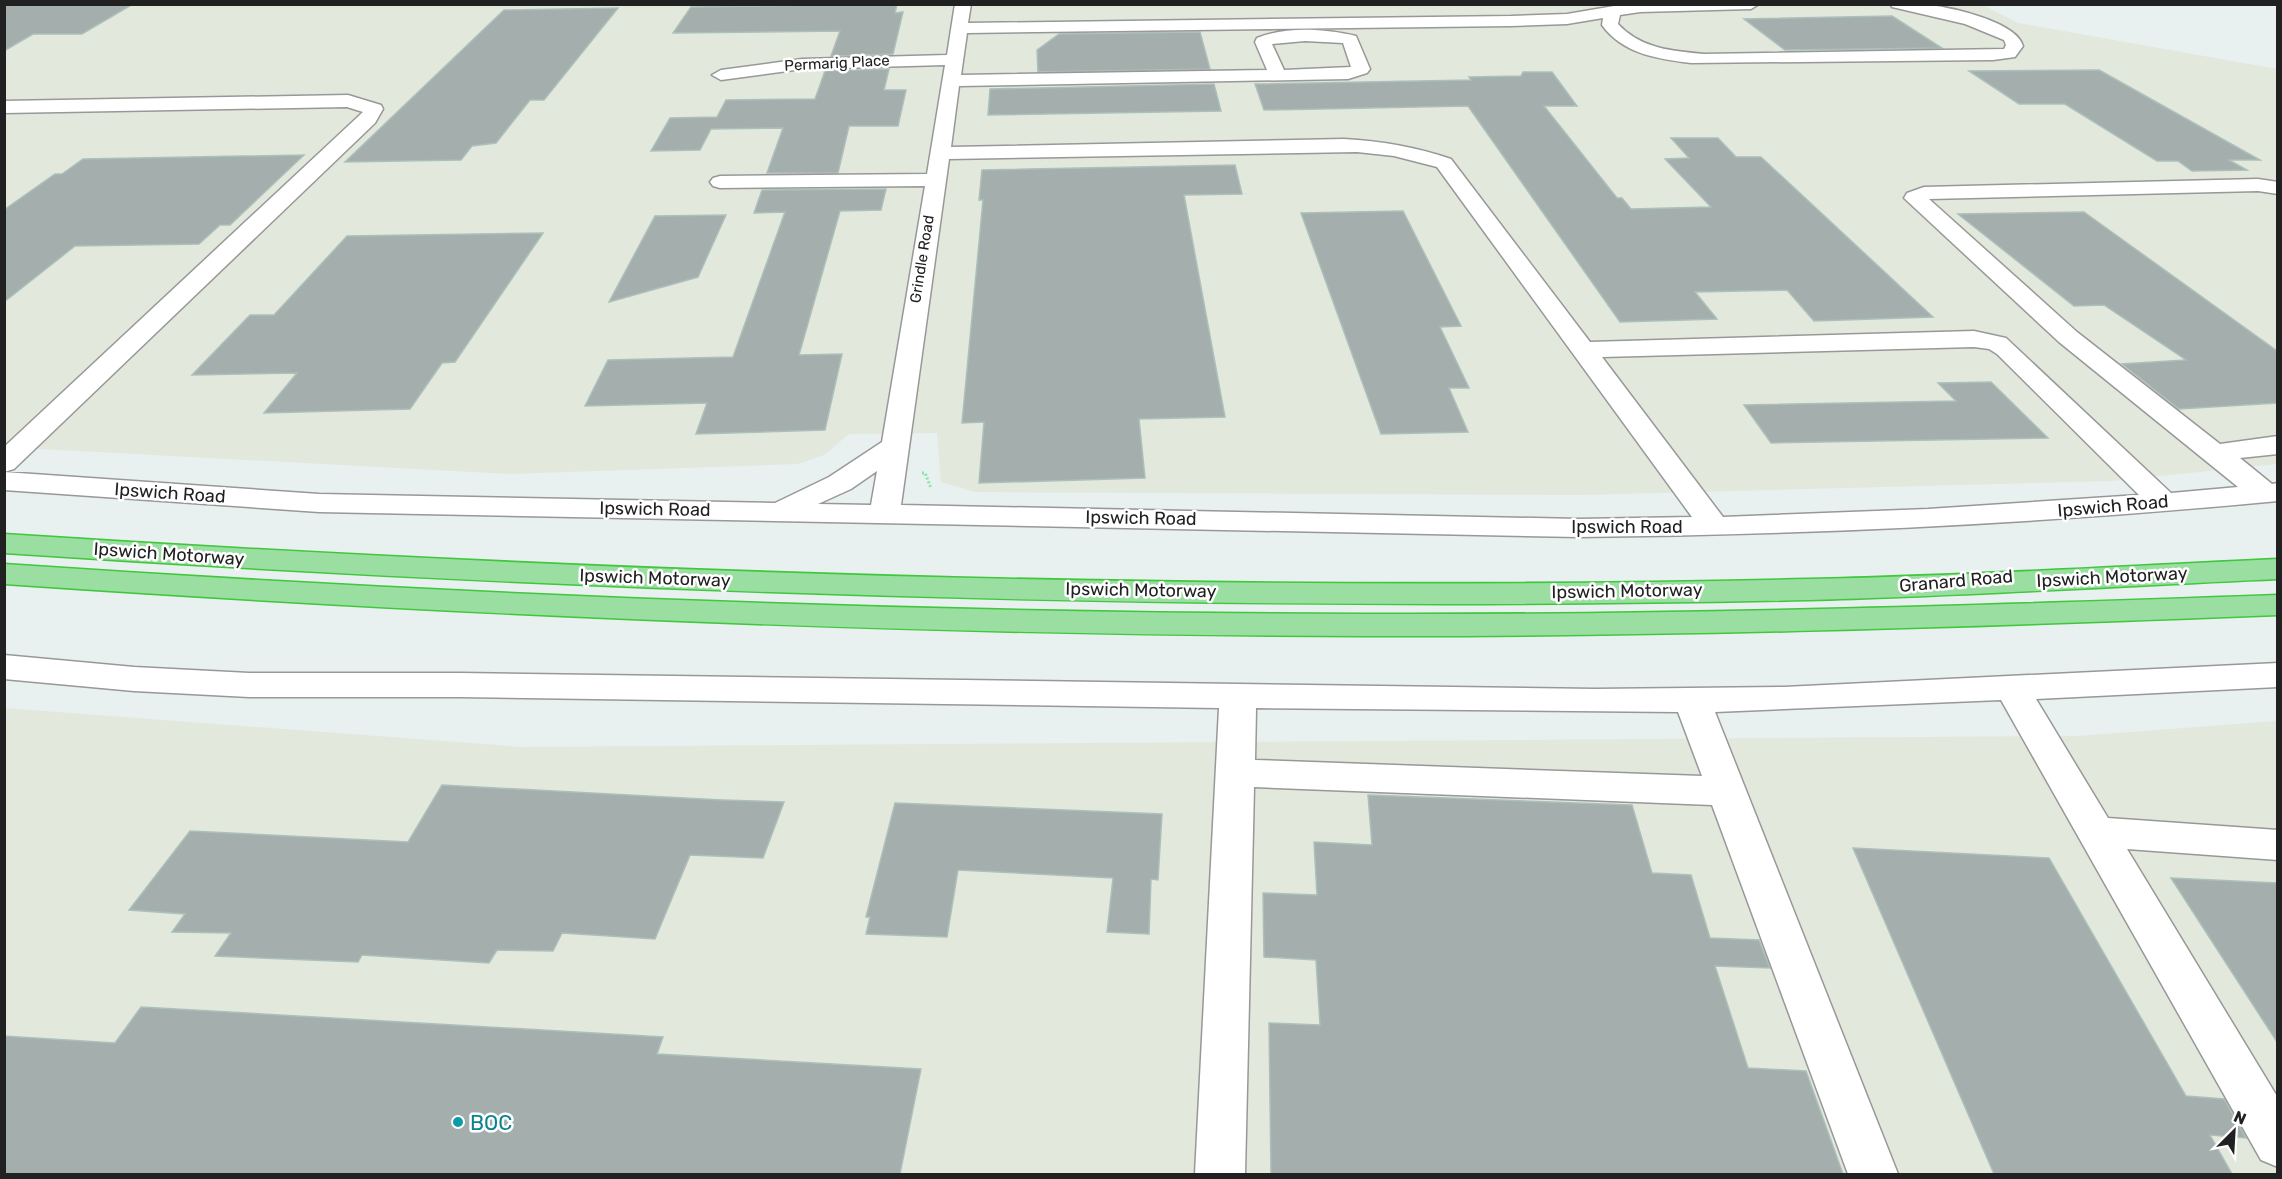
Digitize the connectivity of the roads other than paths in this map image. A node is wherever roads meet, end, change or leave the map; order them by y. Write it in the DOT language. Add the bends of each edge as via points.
graph roads {
  1 [pos="963,4"];
  2 [pos="1751,4"];
  3 [pos="1898,4"];
  4 [pos="1618,12"];
  5 [pos="960,28"];
  6 [pos="951,70"];
  7 [pos="722,75"];
  8 [pos="1278,75"];
  9 [pos="4,107"];
  10 [pos="939,153"];
  11 [pos="934,180"];
  12 [pos="720,182"];
  13 [pos="2277,188"];
  14 [pos="1583,350"];
  15 [pos="2277,445"];
  16 [pos="893,447"];
  17 [pos="2214,453"];
  18 [pos="4,464"];
  19 [pos="4,481"];
  20 [pos="2271,492"];
  21 [pos="2163,502"];
  22 [pos="776,511"];
  23 [pos="885,513"];
  24 [pos="1715,527"];
  25 [pos="4,543"];
  26 [pos="2277,548"];
  27 [pos="2277,569"];
  28 [pos="4,574"];
  29 [pos="1886,587"];
  30 [pos="2277,605"];
  31 [pos="4,667"];
  32 [pos="2277,675"];
  33 [pos="2012,688"];
  34 [pos="1238,697"];
  35 [pos="1692,700"];
  36 [pos="1235,773"];
  37 [pos="1726,791"];
  38 [pos="2096,832"];
  39 [pos="2277,845"];
  40 [pos="2277,1144"];
  41 [pos="1220,1174"];
  42 [pos="1873,1174"];
  1 -- 5 [label="street, Grindle Road"];
  2 -- 4 [label="street"];
  3 -- 4 [label="street" via="1997,30 2011,37 2016,46 2009,53 1993,55 1704,59 1662,53 1618,37"];
  4 -- 5 [label="street" via="1567,19"];
  5 -- 6 [label="street, Grindle Road"];
  6 -- 7 [label="street, Permarig Place" via="811,63"];
  6 -- 8 [label="street, Permarig Place"];
  6 -- 10 [label="street, Grindle Road"];
  8 -- 8 [label="street, Permarig Place" via="1348,74 1361,69 1350,40 1274,37 1263,42"];
  9 -- 18 [label="street" via="348,101 374,109 368,119"];
  10 -- 11 [label="street, Grindle Road"];
  10 -- 14 [label="street" via="1344,145 1412,152 1444,163"];
  11 -- 12 [label="street"];
  11 -- 16 [label="street, Grindle Road"];
  13 -- 17 [label="street" via="2258,184 1924,193 1915,198 2068,337"];
  14 -- 21 [label="street" via="1974,339 1997,344"];
  14 -- 24 [label="street"];
  15 -- 17 [label="street"];
  16 -- 22 [label="street" via="840,483"];
  16 -- 23 [label="street, Grindle Road"];
  17 -- 20 [label="street"];
  19 -- 22 [label="street, Ipswich Road" via="319,503"];
  20 -- 21 [label="street, Ipswich Road"];
  21 -- 24 [label="street, Ipswich Road" via="2015,514"];
  22 -- 23 [label="street, Ipswich Road"];
  23 -- 24 [label="street, Ipswich Road" via="1579,528"];
  25 -- 29 [label="highway, Ipswich Motorway" via="357,565 984,588 1518,592"];
  26 -- 29 [label="highway, Granard Road"];
  27 -- 29 [label="highway, Ipswich Motorway"];
  28 -- 30 [label="highway, Ipswich Motorway" via="421,600 878,618 1125,623 1598,623"];
  31 -- 34 [label="street" via="249,685"];
  32 -- 33 [label="street"];
  33 -- 35 [label="street"];
  33 -- 38 [label="street"];
  34 -- 35 [label="street"];
  34 -- 36 [label="street"];
  35 -- 37 [label="street"];
  36 -- 37 [label="street"];
  36 -- 41 [label="street"];
  37 -- 42 [label="street"];
  38 -- 39 [label="street"];
  38 -- 40 [label="street"];
}
